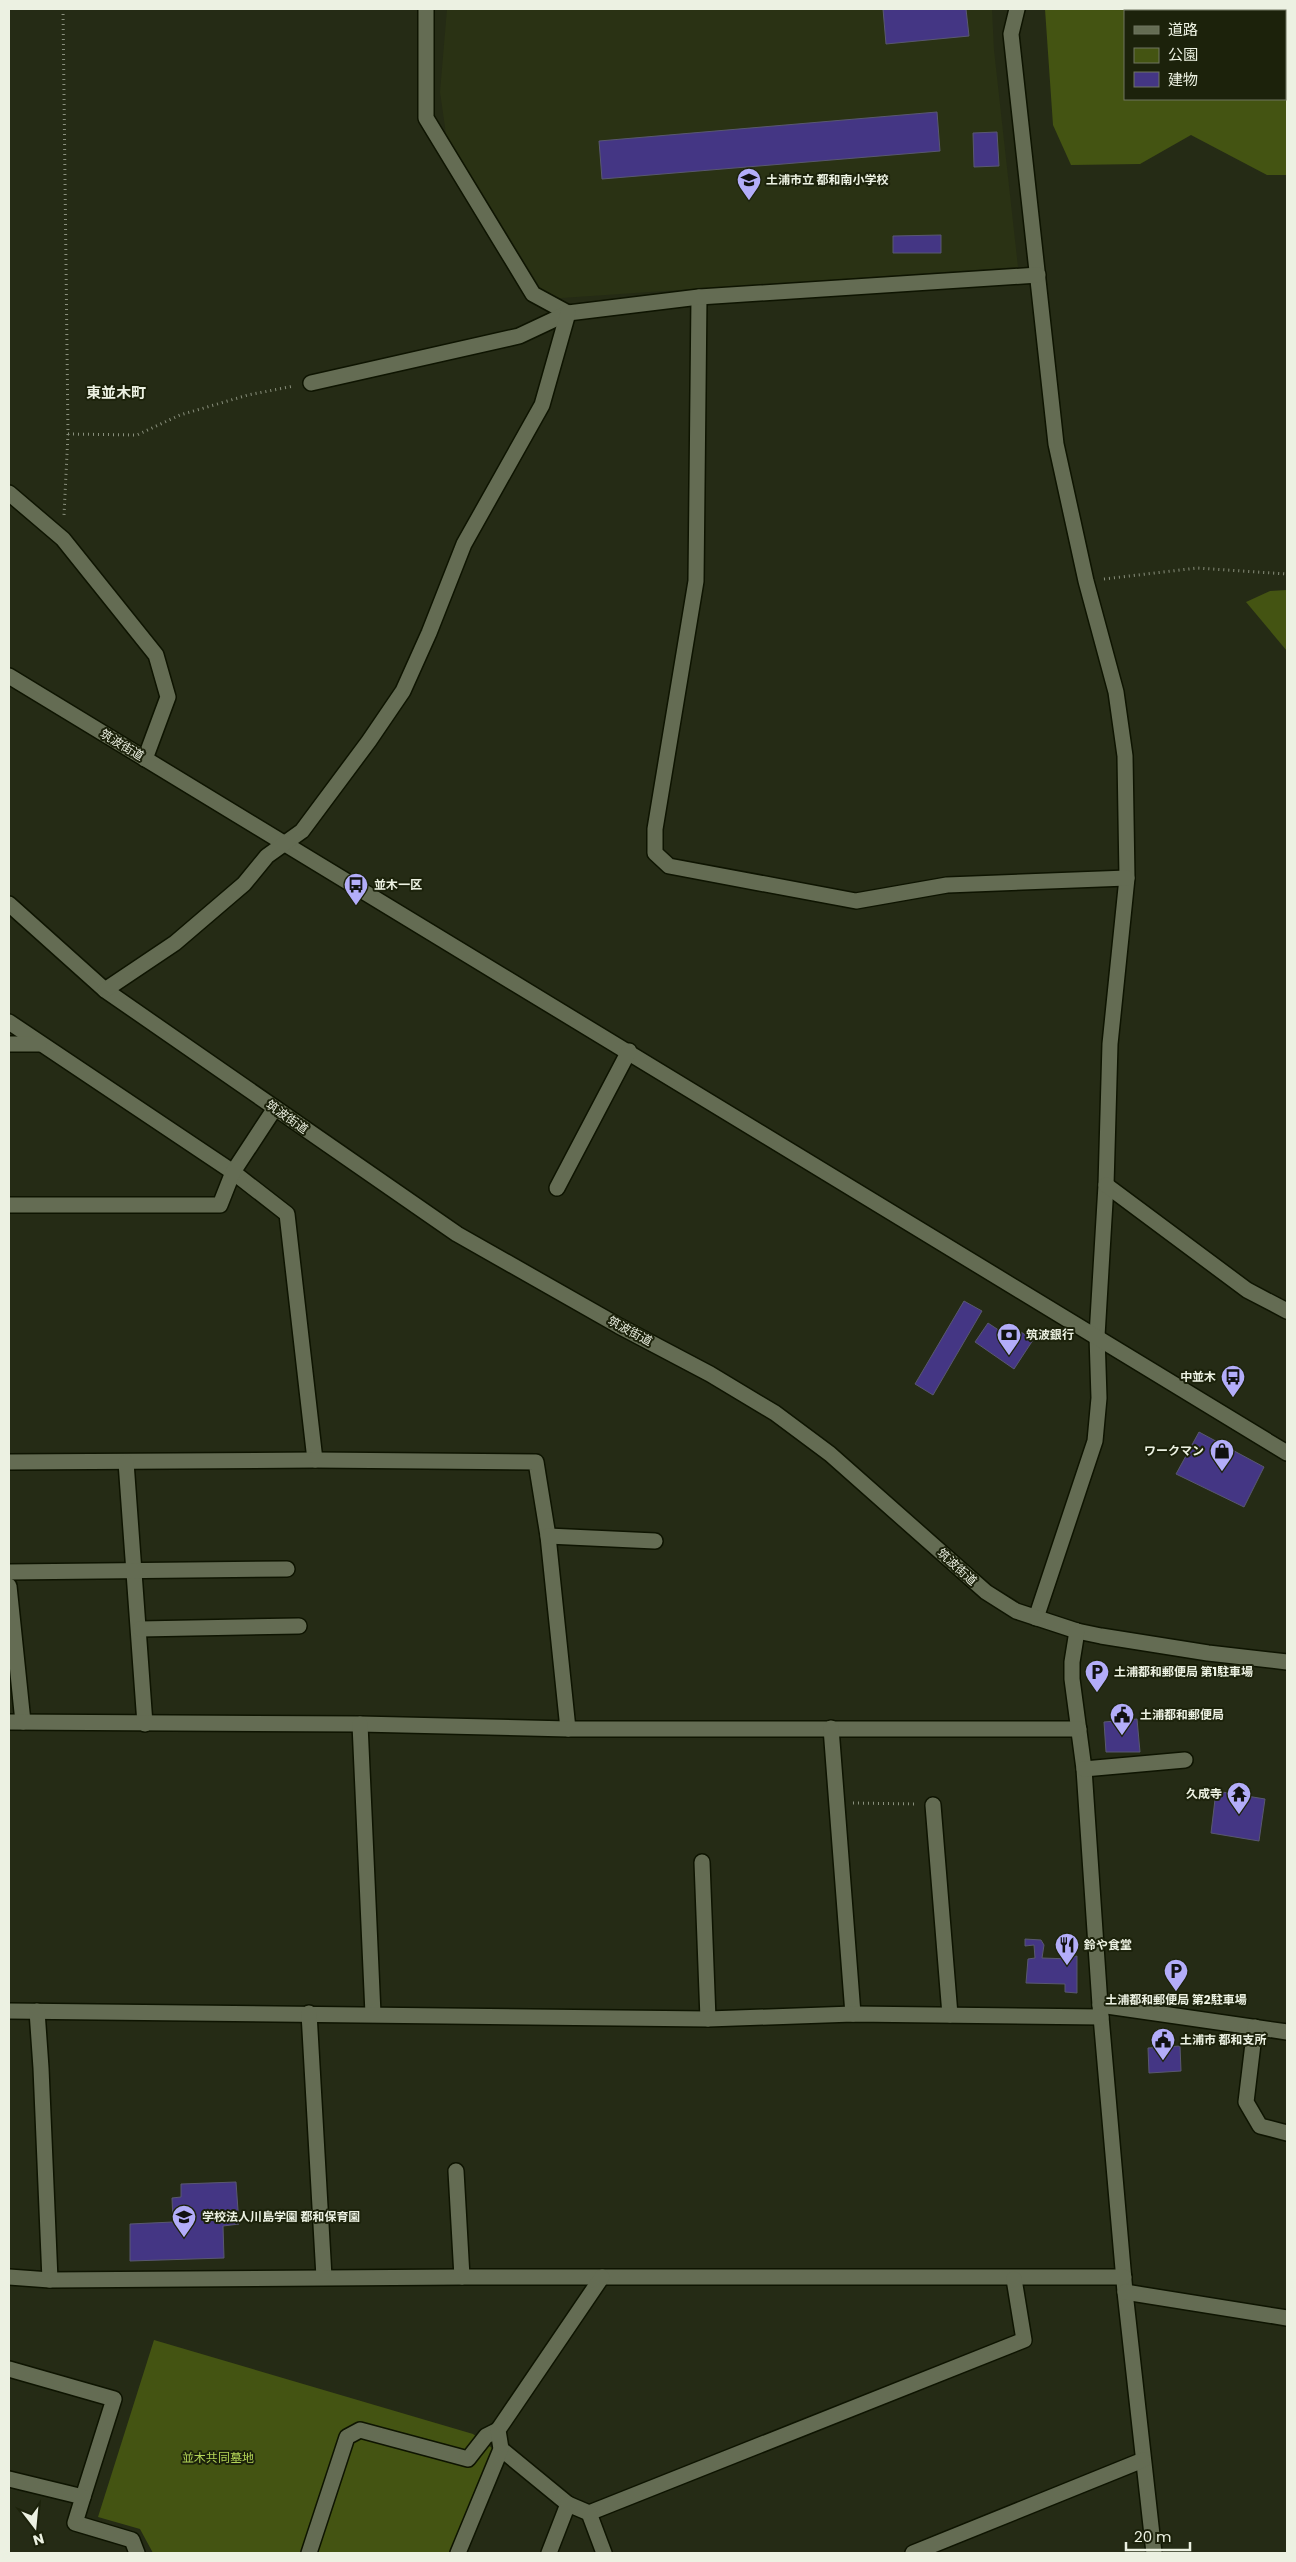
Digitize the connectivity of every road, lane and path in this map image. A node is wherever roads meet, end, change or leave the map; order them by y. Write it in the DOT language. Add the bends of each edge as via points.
graph roads {
  1 [pos="63,9"];
  2 [pos="426,9"];
  3 [pos="1016,9"];
  4 [pos="1038,275"];
  5 [pos="699,297"];
  6 [pos="568,314"];
  7 [pos="311,383"];
  8 [pos="68,434"];
  9 [pos="9,493"];
  10 [pos="63,539"];
  11 [pos="1287,574"];
  12 [pos="1086,581"];
  13 [pos="9,676"];
  14 [pos="145,759"];
  15 [pos="284,844"];
  16 [pos="1126,878"];
  17 [pos="9,904"];
  18 [pos="106,990"];
  19 [pos="9,1022"];
  20 [pos="9,1044"];
  21 [pos="39,1044"];
  22 [pos="629,1051"];
  23 [pos="275,1108"];
  24 [pos="233,1172"];
  25 [pos="1106,1185"];
  26 [pos="557,1188"];
  27 [pos="9,1205"];
  28 [pos="1287,1311"];
  29 [pos="1097,1336"];
  30 [pos="1287,1453"];
  31 [pos="315,1460"];
  32 [pos="9,1462"];
  33 [pos="126,1462"];
  34 [pos="548,1536"];
  35 [pos="655,1541"];
  36 [pos="287,1569"];
  37 [pos="135,1571"];
  38 [pos="9,1572"];
  39 [pos="9,1586"];
  40 [pos="1036,1618"];
  41 [pos="299,1626"];
  42 [pos="140,1629"];
  43 [pos="1077,1631"];
  44 [pos="1287,1662"];
  45 [pos="16,1722"];
  46 [pos="145,1724"];
  47 [pos="360,1724"];
  48 [pos="830,1728"];
  49 [pos="568,1729"];
  50 [pos="1079,1729"];
  51 [pos="1185,1760"];
  52 [pos="1084,1769"];
  53 [pos="836,1802"];
  54 [pos="933,1805"];
  55 [pos="702,1862"];
  56 [pos="9,2011"];
  57 [pos="37,2011"];
  58 [pos="1101,2011"];
  59 [pos="309,2013"];
  60 [pos="373,2014"];
  61 [pos="853,2014"];
  62 [pos="950,2015"];
  63 [pos="708,2019"];
  64 [pos="1255,2027"];
  65 [pos="1287,2032"];
  66 [pos="1287,2133"];
  67 [pos="456,2171"];
  68 [pos="9,2277"];
  69 [pos="324,2277"];
  70 [pos="462,2277"];
  71 [pos="602,2277"];
  72 [pos="1014,2279"];
  73 [pos="50,2280"];
  74 [pos="1124,2285"];
  75 [pos="1287,2318"];
  76 [pos="9,2369"];
  77 [pos="498,2430"];
  78 [pos="501,2449"];
  79 [pos="1143,2460"];
  80 [pos="9,2479"];
  81 [pos="83,2497"];
  82 [pos="568,2504"];
  83 [pos="589,2513"];
  84 [pos="137,2553"];
  85 [pos="309,2553"];
  86 [pos="458,2553"];
  87 [pos="549,2553"];
  88 [pos="604,2553"];
  89 [pos="913,2553"];
  90 [pos="1154,2553"];
  1 -- 8 [label="path"];
  2 -- 6 [label="street" via="426,118 533,294"];
  3 -- 4 [label="street" via="1011,34"];
  4 -- 5 [label="street"];
  4 -- 12 [label="street" via="1056,444"];
  5 -- 6 [label="street"];
  5 -- 16 [label="street" via="696,581 655,830 655,853 669,866 856,901 946,885"];
  6 -- 7 [label="street" via="518,336"];
  6 -- 15 [label="street" via="542,405 464,544 403,691 338,785 302,831"];
  7 -- 8 [label="path" via="248,395 189,412 137,435"];
  8 -- 10 [label="path"];
  9 -- 10 [label="street"];
  10 -- 14 [label="street" via="156,655 168,697"];
  11 -- 12 [label="path" via="1197,568"];
  12 -- 16 [label="street" via="1116,692 1125,756"];
  13 -- 14 [label="street, 筑波街道"];
  14 -- 15 [label="street, 筑波街道"];
  15 -- 18 [label="street" via="268,856 244,884 175,943"];
  15 -- 22 [label="street, 筑波街道"];
  16 -- 25 [label="street" via="1110,1044"];
  17 -- 18 [label="street, 筑波街道"];
  18 -- 23 [label="street, 筑波街道"];
  19 -- 21 [label="street"];
  20 -- 21 [label="street"];
  21 -- 24 [label="street"];
  22 -- 26 [label="street"];
  22 -- 29 [label="street, 筑波街道"];
  23 -- 24 [label="street"];
  23 -- 40 [label="street, 筑波街道" via="457,1234 775,1413 830,1454 986,1592 1016,1611"];
  24 -- 27 [label="street" via="220,1204"];
  24 -- 31 [label="street" via="287,1214"];
  25 -- 28 [label="street" via="1247,1290"];
  25 -- 29 [label="street"];
  29 -- 30 [label="street, 筑波街道"];
  29 -- 40 [label="street" via="1095,1441"];
  31 -- 33 [label="street"];
  31 -- 34 [label="street" via="536,1462"];
  32 -- 33 [label="street"];
  33 -- 37 [label="street"];
  34 -- 35 [label="street"];
  34 -- 49 [label="street"];
  36 -- 37 [label="street"];
  37 -- 38 [label="street"];
  37 -- 42 [label="street"];
  39 -- 45 [label="street"];
  40 -- 43 [label="street, 筑波街道"];
  41 -- 42 [label="street"];
  42 -- 46 [label="street"];
  43 -- 44 [label="street, 筑波街道" via="1208,1653"];
  43 -- 50 [label="street" via="1072,1662"];
  45 -- 46 [label="street"];
  46 -- 47 [label="street"];
  47 -- 49 [label="street"];
  47 -- 60 [label="street"];
  48 -- 49 [label="street"];
  48 -- 50 [label="street"];
  48 -- 53 [label="street"];
  50 -- 52 [label="street"];
  51 -- 52 [label="street"];
  52 -- 58 [label="street"];
  53 -- 54 [label="path"];
  53 -- 61 [label="street"];
  54 -- 62 [label="street"];
  55 -- 63 [label="street"];
  56 -- 57 [label="street"];
  57 -- 59 [label="street"];
  57 -- 73 [label="street"];
  58 -- 62 [label="street"];
  58 -- 64 [label="street"];
  58 -- 74 [label="street"];
  59 -- 60 [label="street"];
  59 -- 69 [label="street"];
  60 -- 63 [label="street"];
  61 -- 62 [label="street"];
  61 -- 63 [label="street"];
  64 -- 65 [label="street"];
  64 -- 66 [label="street" via="1246,2102 1260,2126"];
  67 -- 70 [label="street"];
  68 -- 73 [label="street"];
  69 -- 70 [label="street"];
  69 -- 73 [label="street"];
  70 -- 71 [label="street"];
  71 -- 72 [label="street"];
  71 -- 77 [label="street"];
  72 -- 74 [label="street"];
  72 -- 83 [label="street" via="1024,2340"];
  74 -- 75 [label="street"];
  74 -- 79 [label="street"];
  76 -- 81 [label="street" via="114,2399"];
  77 -- 78 [label="street"];
  77 -- 85 [label="street" via="486,2436 468,2459 360,2430 346,2437"];
  78 -- 82 [label="street"];
  78 -- 86 [label="street"];
  79 -- 89 [label="street"];
  79 -- 90 [label="street"];
  80 -- 81 [label="street"];
  81 -- 84 [label="street" via="75,2523 132,2540"];
  82 -- 83 [label="street"];
  82 -- 87 [label="street"];
  83 -- 88 [label="street"];
}
